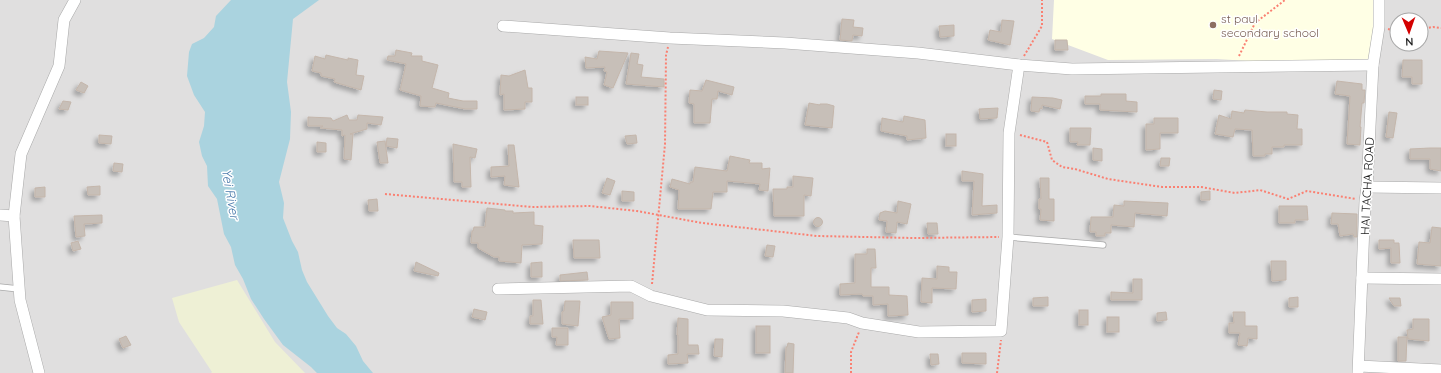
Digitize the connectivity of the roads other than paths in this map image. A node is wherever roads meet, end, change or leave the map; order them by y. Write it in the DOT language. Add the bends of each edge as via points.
graph roads {
  1 [pos="75,0"];
  2 [pos="1379,0"];
  3 [pos="504,26"];
  4 [pos="1019,65"];
  5 [pos="1373,65"];
  6 [pos="1367,187"];
  7 [pos="1441,188"];
  8 [pos="0,215"];
  9 [pos="14,216"];
  10 [pos="1008,237"];
  11 [pos="1103,245"];
  12 [pos="1362,278"];
  13 [pos="1441,279"];
  14 [pos="0,287"];
  15 [pos="20,289"];
  16 [pos="498,289"];
  17 [pos="1358,370"];
  18 [pos="1441,370"];
  19 [pos="39,373"];
  1 -- 9 [label="street" via="64,20 59,66 21,154"];
  2 -- 5 [label="street, HAI TACHA ROAD" via="1379,27"];
  3 -- 4 [label="street" via="879,50"];
  4 -- 5 [label="street" via="1072,69"];
  4 -- 10 [label="street" via="1009,133"];
  5 -- 6 [label="street, HAI TACHA ROAD"];
  6 -- 7 [label="street"];
  6 -- 12 [label="street, HAI TACHA ROAD"];
  8 -- 9 [label="street"];
  9 -- 15 [label="street"];
  10 -- 11 [label="lane"];
  10 -- 16 [label="street" via="1001,331 919,332 862,323 848,318 783,312 706,310 651,296 631,286"];
  12 -- 13 [label="street"];
  12 -- 17 [label="street, HAI TACHA ROAD"];
  14 -- 15 [label="lane"];
  15 -- 19 [label="street" via="20,300"];
  17 -- 18 [label="street"];
}
